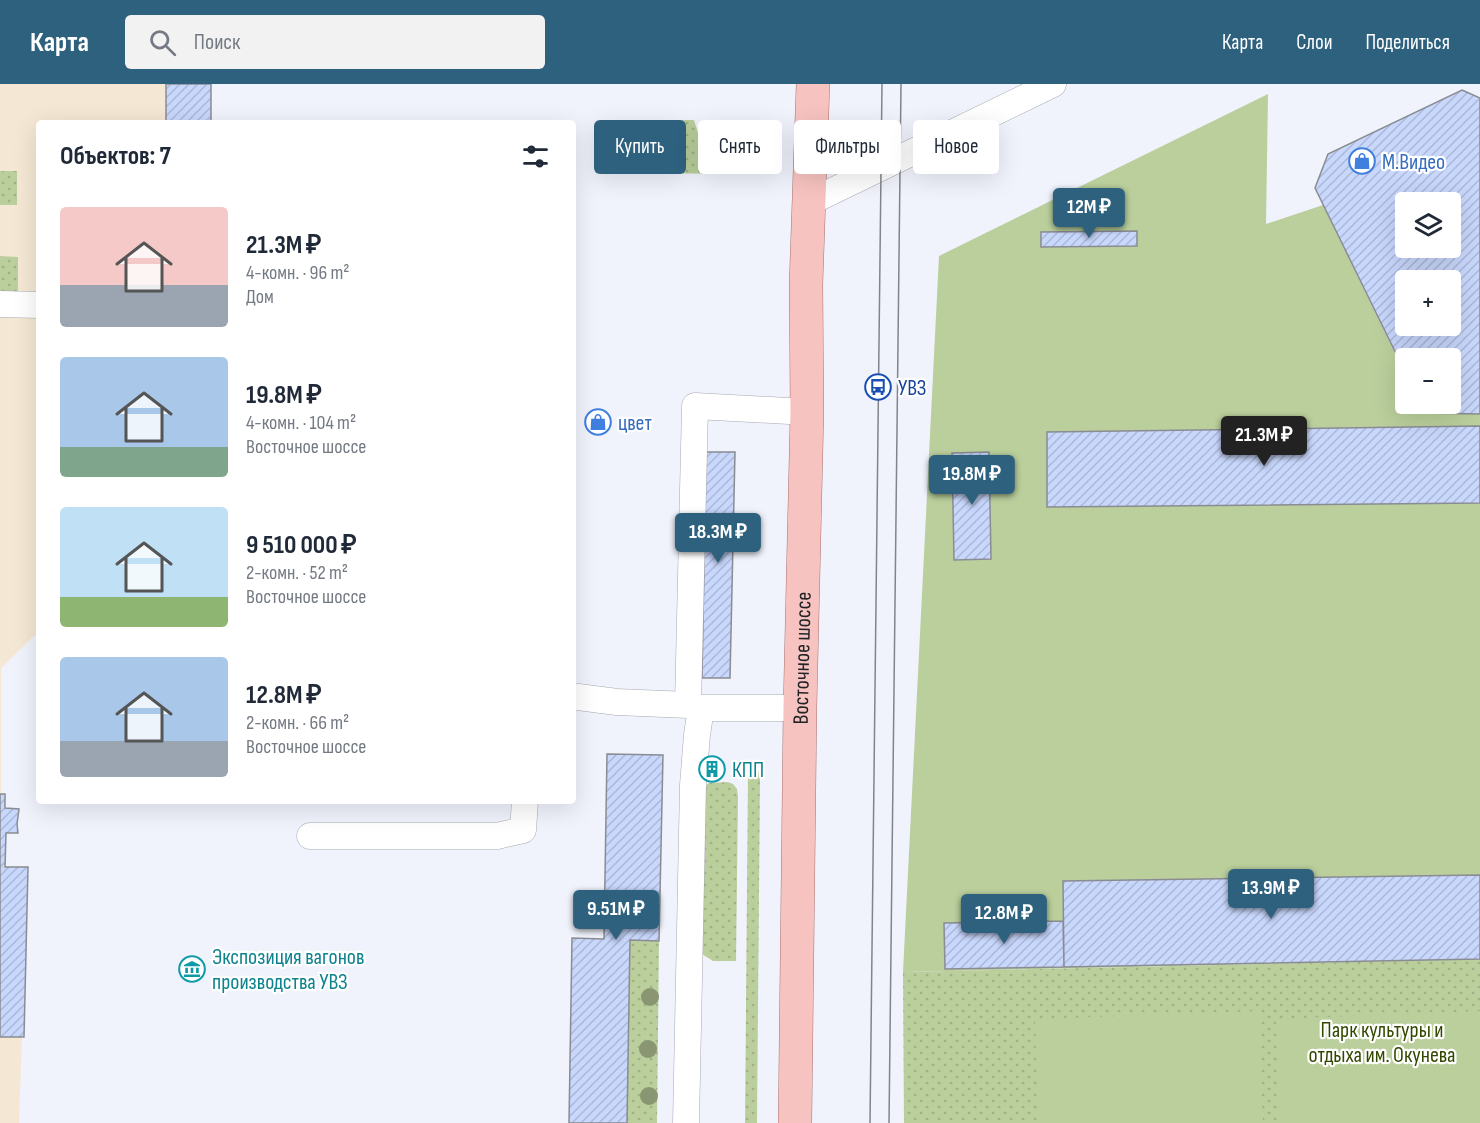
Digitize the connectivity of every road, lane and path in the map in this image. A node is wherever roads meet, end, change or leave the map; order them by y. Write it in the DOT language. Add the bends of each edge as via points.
graph roads {
  1 [pos="813,84"];
  2 [pos="1053,84"];
  3 [pos="808,203"];
  4 [pos="0,304"];
  5 [pos="36,305"];
  6 [pos="807,412"];
  7 [pos="673,685"];
  8 [pos="576,697"];
  9 [pos="694,706"];
  10 [pos="800,708"];
  11 [pos="525,804"];
  12 [pos="310,836"];
  13 [pos="686,1123"];
  14 [pos="795,1123"];
  1 -- 3 [label="main road, Восточное шоссе"];
  2 -- 3 [label="street"];
  3 -- 6 [label="main road, Восточное шоссе"];
  4 -- 5 [label="street"];
  6 -- 9 [label="street" via="690,406"];
  6 -- 10 [label="main road, Восточное шоссе"];
  7 -- 9 [label="street"];
  8 -- 9 [label="street"];
  9 -- 10 [label="street"];
  9 -- 13 [label="street" via="697,735"];
  10 -- 14 [label="main road, Восточное шоссе"];
  11 -- 12 [label="street" via="523,830 497,836"];
}
